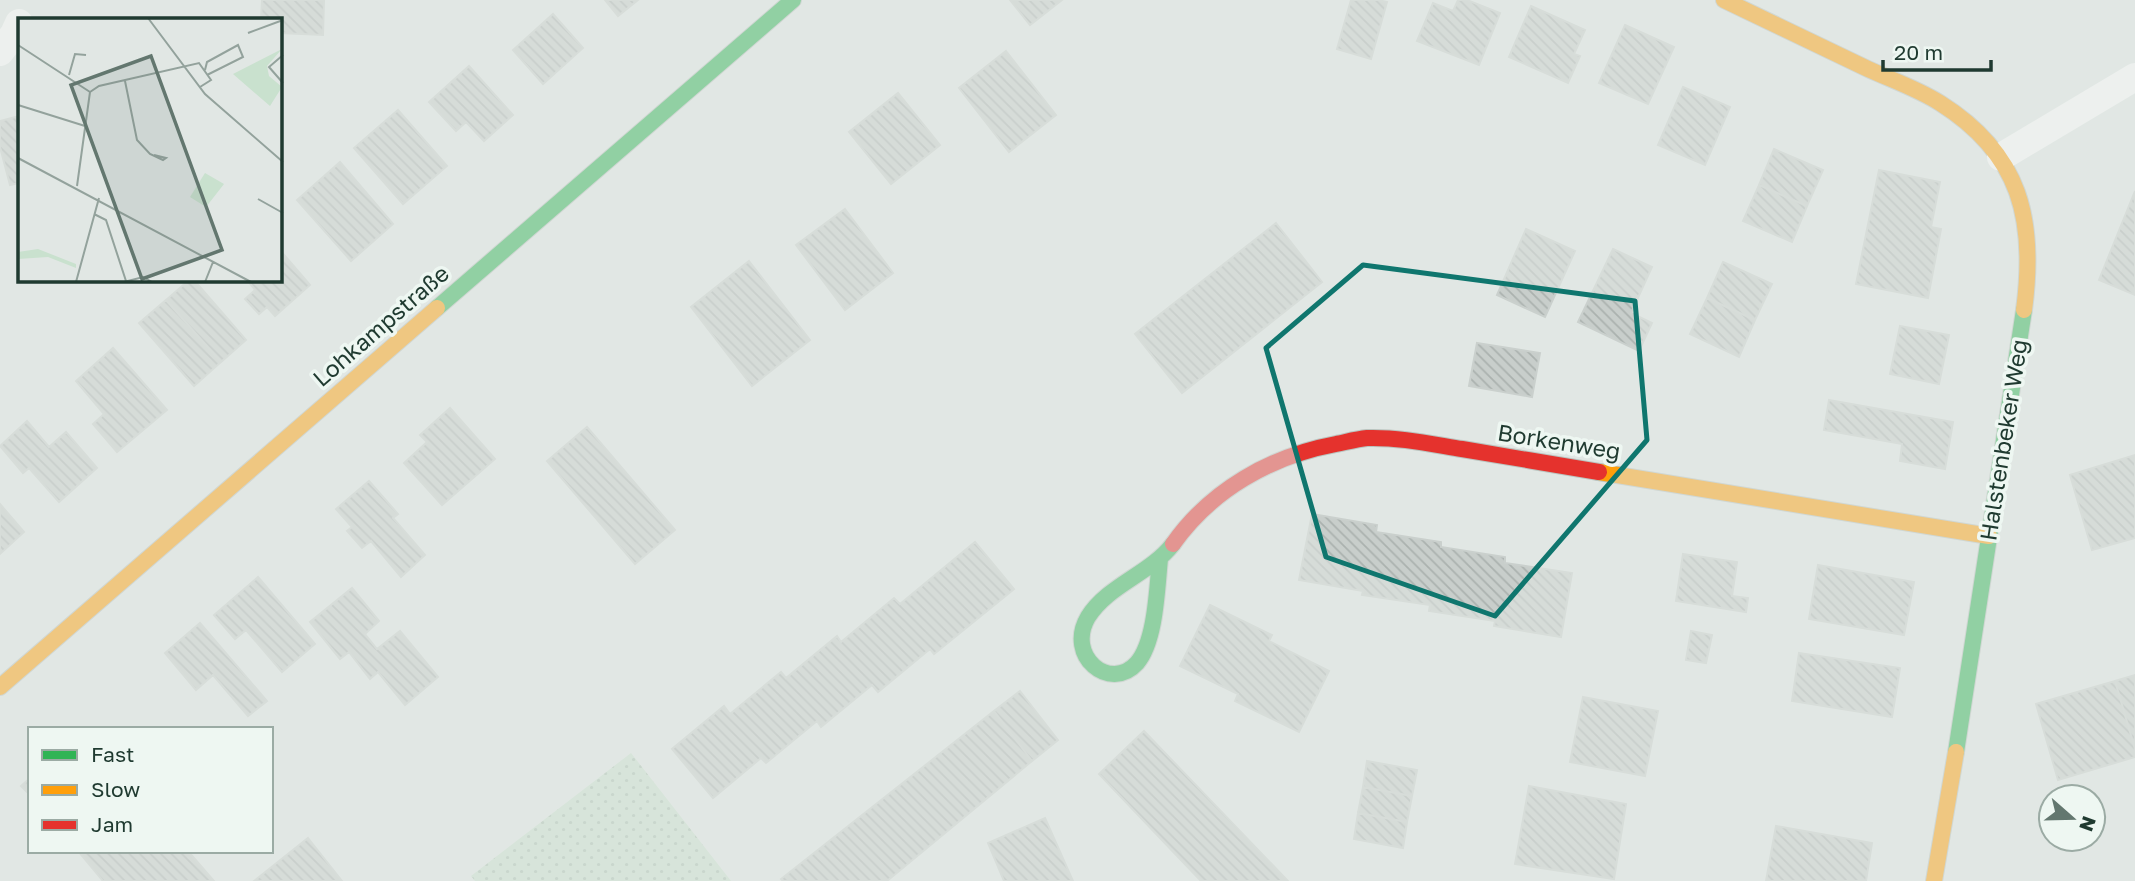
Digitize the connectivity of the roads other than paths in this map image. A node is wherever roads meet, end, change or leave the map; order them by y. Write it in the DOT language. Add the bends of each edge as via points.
graph roads {
  1 [pos="26,0"];
  2 [pos="793,0"];
  3 [pos="1724,0"];
  4 [pos="21,18"];
  5 [pos="18,25"];
  6 [pos="0,52"];
  7 [pos="2135,78"];
  8 [pos="2000,157"];
  9 [pos="1989,536"];
  10 [pos="1160,559"];
  11 [pos="0,687"];
  12 [pos="1934,881"];
  1 -- 4 [label="street"];
  2 -- 11 [label="street, Lohkampstraße"];
  3 -- 8 [label="street, Halstenbeker Weg" via="1938,102 1981,133"];
  5 -- 6 [label="street"];
  7 -- 8 [label="street"];
  8 -- 9 [label="street, Halstenbeker Weg" via="2017,187 2029,262"];
  9 -- 10 [label="street, Borkenweg" via="1418,442 1368,438 1318,446 1274,461 1239,480 1193,517"];
  9 -- 12 [label="street, Halstenbeker Weg"];
  10 -- 10 [label="street, Borkenweg" via="1120,586 1084,623 1080,638 1083,656 1093,666 1123,673 1136,664 1145,649"];
}
